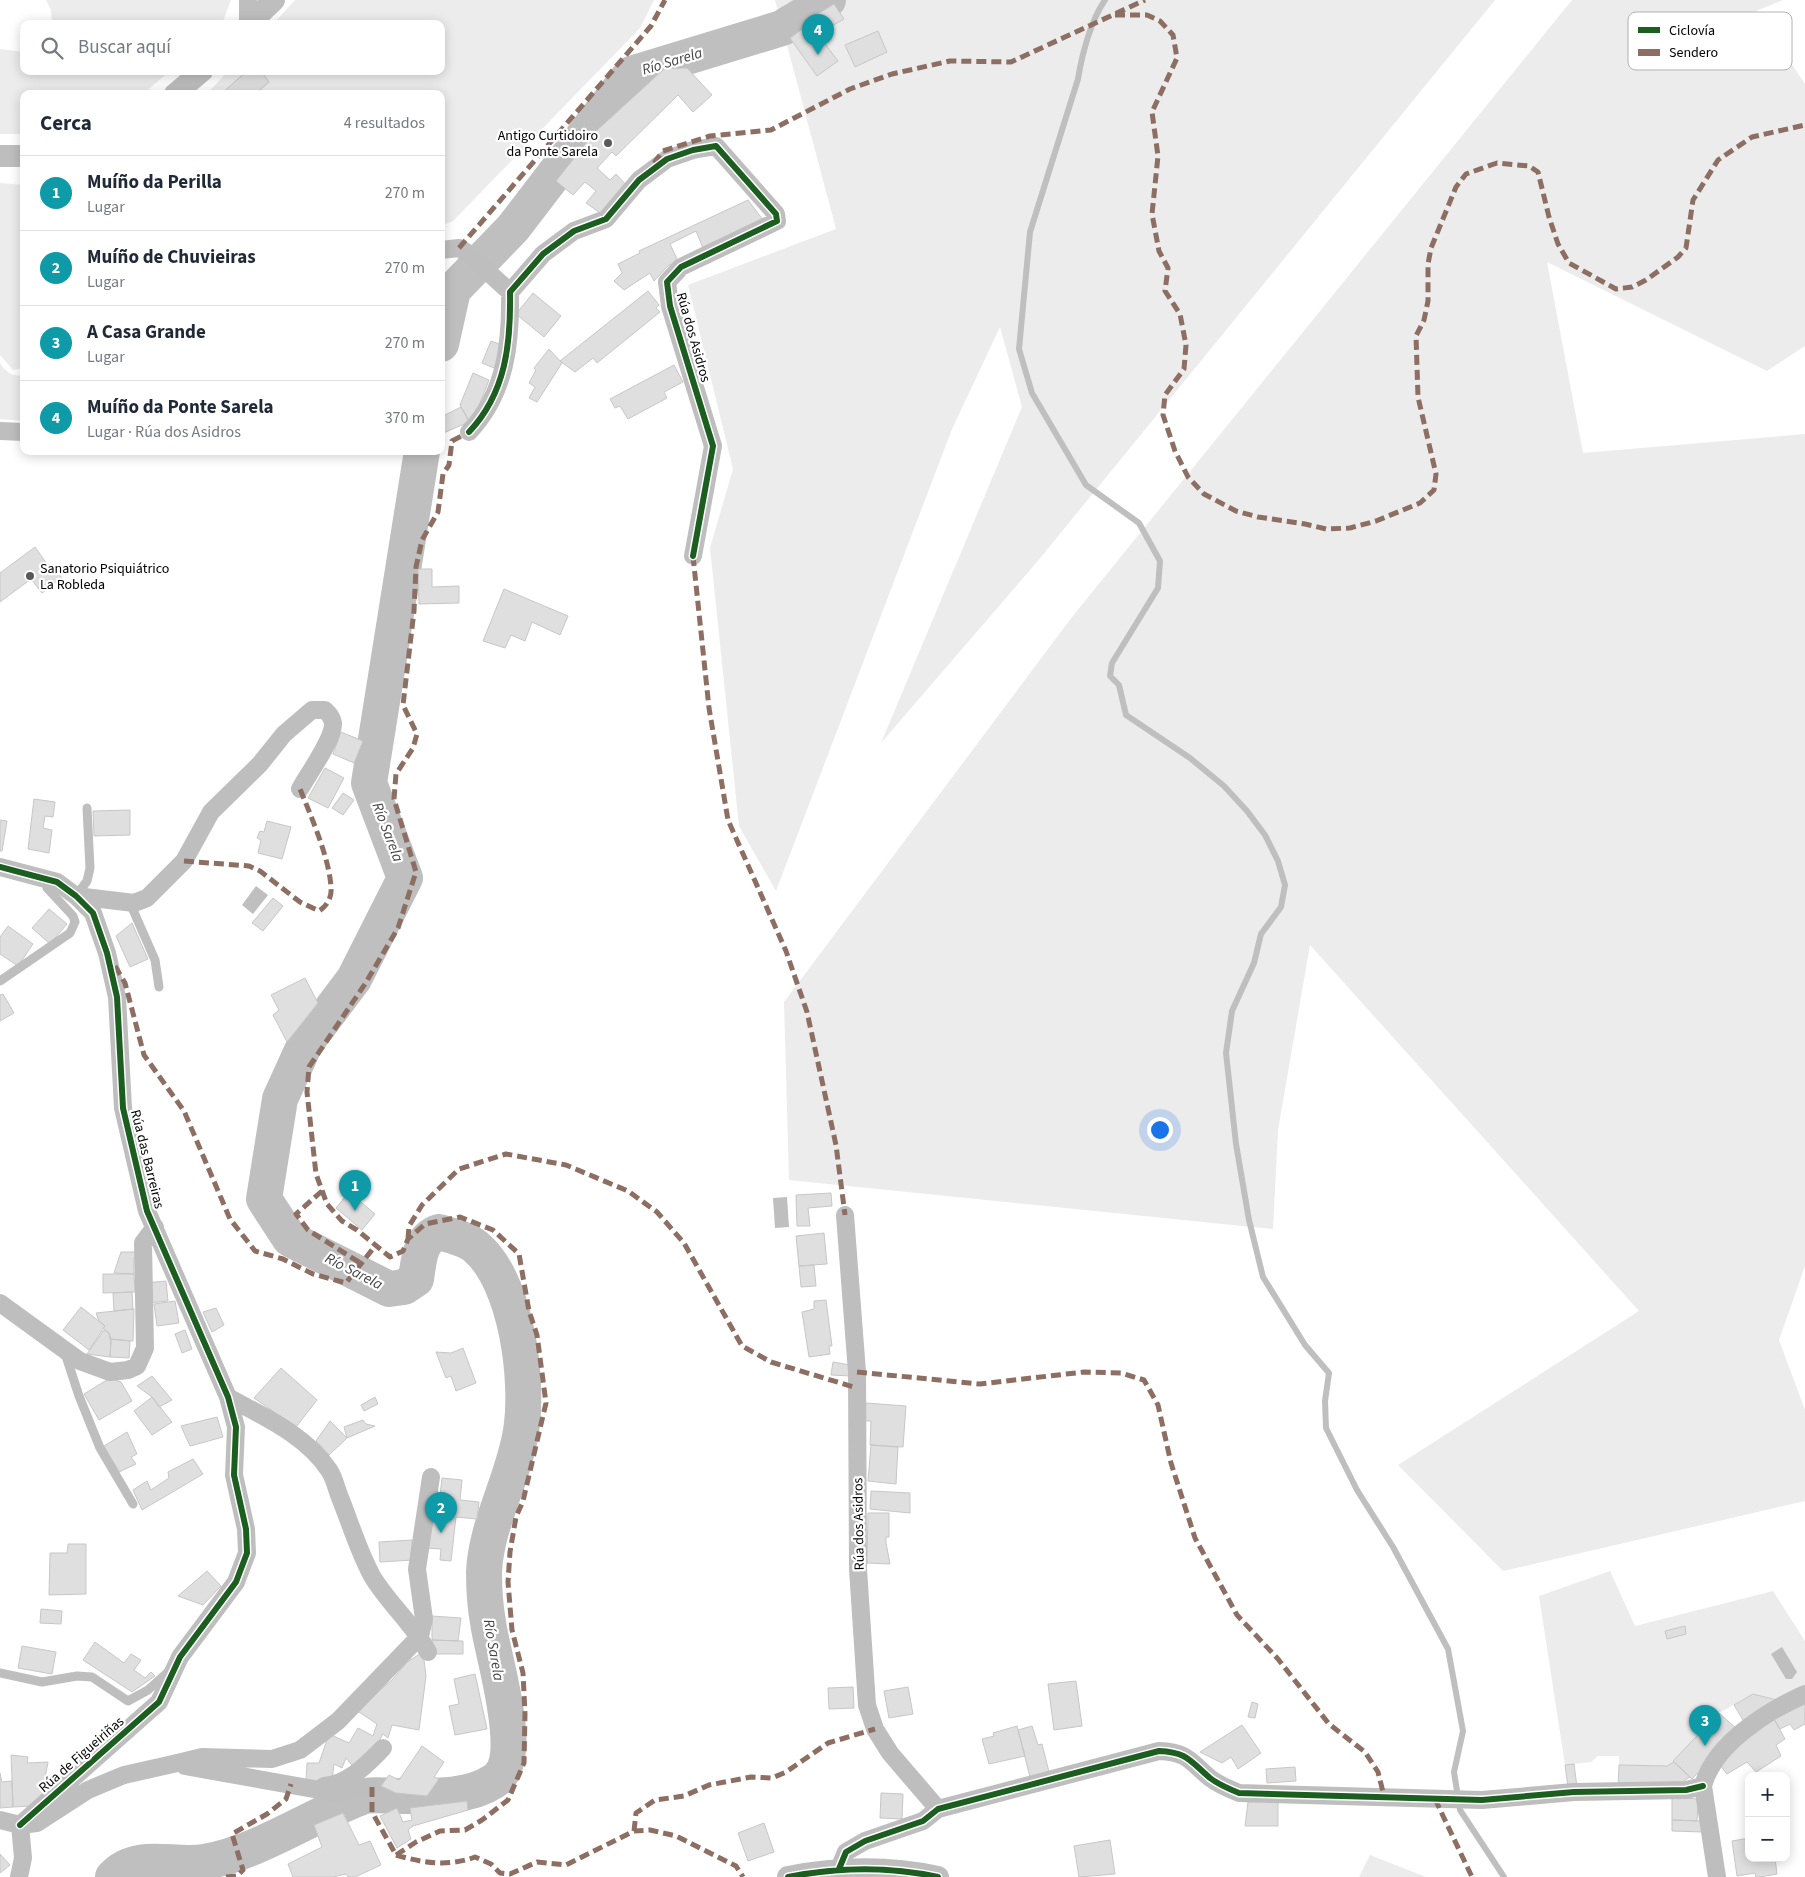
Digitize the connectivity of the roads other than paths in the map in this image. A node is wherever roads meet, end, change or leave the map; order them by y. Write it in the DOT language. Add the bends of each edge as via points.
graph roads {
  1 [pos="248,0"];
  2 [pos="274,0"];
  3 [pos="248,20"];
  4 [pos="252,20"];
  5 [pos="197,75"];
  6 [pos="180,90"];
  7 [pos="0,156"];
  8 [pos="20,156"];
  9 [pos="445,250"];
  10 [pos="506,289"];
  11 [pos="0,431"];
  12 [pos="20,432"];
  13 [pos="469,432"];
  14 [pos="693,556"];
  15 [pos="300,789"];
  16 [pos="87,808"];
  17 [pos="0,867"];
  18 [pos="46,878"];
  19 [pos="76,896"];
  20 [pos="130,903"];
  21 [pos="0,981"];
  22 [pos="158,987"];
  23 [pos="845,1216"];
  24 [pos="155,1227"];
  25 [pos="0,1303"];
  26 [pos="64,1350"];
  27 [pos="228,1397"];
  28 [pos="431,1477"];
  29 [pos="133,1504"];
  30 [pos="420,1636"];
  31 [pos="428,1652"];
  32 [pos="177,1664"];
  33 [pos="0,1672"];
  34 [pos="1805,1694"];
  35 [pos="159,1702"];
  36 [pos="383,1748"];
  37 [pos="173,1764"];
  38 [pos="1703,1786"];
  39 [pos="311,1787"];
  40 [pos="372,1787"];
  41 [pos="938,1809"];
  42 [pos="0,1820"];
  43 [pos="20,1825"];
  44 [pos="839,1869"];
  45 [pos="19,1877"];
  46 [pos="788,1877"];
  47 [pos="938,1877"];
  48 [pos="1718,1877"];
  1 -- 3 [label="street"];
  2 -- 4 [label="street"];
  5 -- 6 [label="street"];
  7 -- 8 [label="street"];
  9 -- 10 [label="street" via="459,248 466,252"];
  10 -- 13 [label="street" via="509,348 503,370 478,422"];
  10 -- 14 [label="street, Rúa dos Asidros" via="551,248 574,232 606,219 639,180 667,159 693,150 716,146 776,214 777,220 681,266 667,282 670,306 713,446"];
  11 -- 12 [label="street"];
  15 -- 20 [label="street" via="331,732 331,716 325,710 312,710 284,734 260,764 211,812 184,861 147,898"];
  16 -- 19 [label="lane" via="90,868 87,881"];
  17 -- 18 [label="street"];
  18 -- 19 [label="street"];
  18 -- 21 [label="lane" via="47,888 73,916 74,928"];
  19 -- 20 [label="street"];
  19 -- 24 [label="street, Rúa das Barreiras" via="93,913 107,953 117,997 123,1108 147,1211"];
  20 -- 22 [label="lane" via="154,960"];
  23 -- 41 [label="street, Rúa dos Asidros" via="856,1353 858,1569 867,1704 875,1729 890,1753"];
  24 -- 26 [label="street" via="144,1243 145,1348 137,1366 110,1372 80,1361"];
  24 -- 27 [label="street, Rúa das Barreiras"];
  25 -- 26 [label="street"];
  26 -- 29 [label="lane" via="100,1448"];
  27 -- 30 [label="street" via="300,1438 330,1471 360,1554 378,1585"];
  27 -- 32 [label="street, Rúa das Barreiras" via="236,1427 234,1475 246,1528 247,1552 236,1582"];
  28 -- 30 [label="street" via="417,1568 424,1619"];
  30 -- 31 [label="street"];
  30 -- 37 [label="street" via="338,1721 300,1750 272,1759 202,1758"];
  32 -- 33 [label="lane" via="148,1690 128,1701 92,1678 77,1676 42,1682"];
  32 -- 35 [label="street, Rúa das Barreiras"];
  34 -- 38 [label="street" via="1751,1724 1716,1760"];
  35 -- 43 [label="street, Rúa de Figueiriñas"];
  36 -- 39 [label="street" via="359,1772 333,1785"];
  37 -- 39 [label="street"];
  37 -- 43 [label="street" via="124,1775 88,1790 37,1823"];
  38 -- 41 [label="street" via="1686,1790 1574,1792 1472,1800 1239,1793 1211,1778 1190,1759 1175,1752 1158,1751"];
  38 -- 48 [label="street"];
  39 -- 40 [label="street" via="336,1793"];
  41 -- 44 [label="street" via="923,1821 852,1848 846,1852"];
  42 -- 43 [label="street"];
  43 -- 45 [label="street" via="23,1858"];
  44 -- 46 [label="street"];
  44 -- 47 [label="street" via="883,1868"];
}
